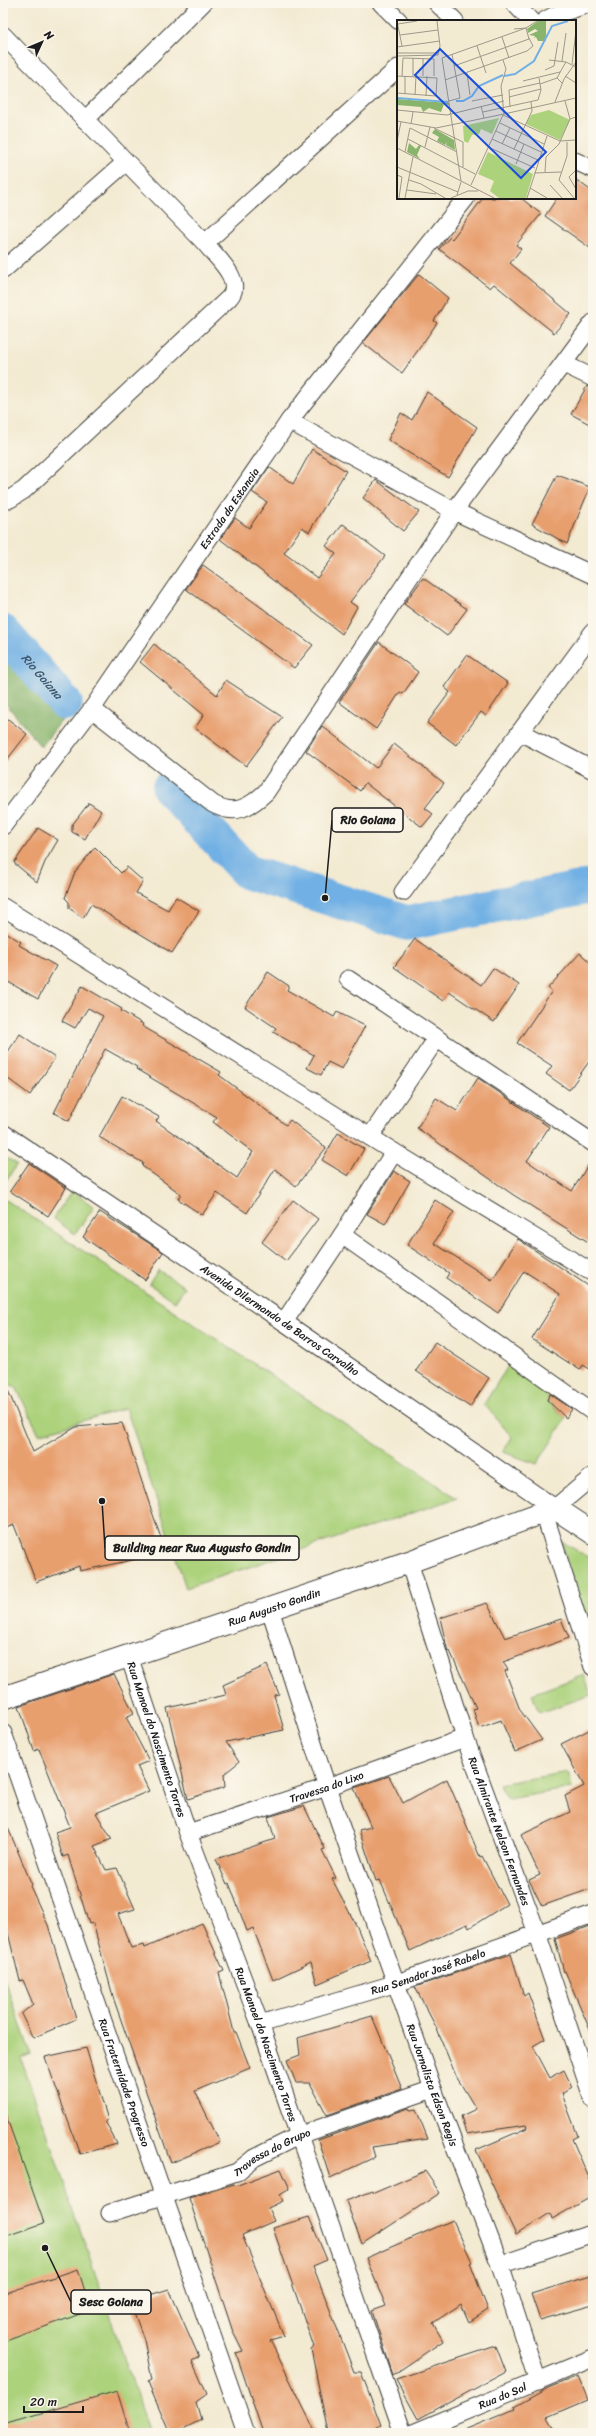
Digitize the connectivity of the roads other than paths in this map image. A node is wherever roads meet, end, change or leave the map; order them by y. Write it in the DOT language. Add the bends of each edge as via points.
graph roads {
  1 [pos="203,3"];
  2 [pos="382,3"];
  3 [pos="437,3"];
  4 [pos="514,3"];
  5 [pos="592,3"];
  6 [pos="397,20"];
  7 [pos="454,20"];
  8 [pos="529,20"];
  9 [pos="546,20"];
  10 [pos="3,35"];
  11 [pos="397,69"];
  12 [pos="85,120"];
  13 [pos="576,161"];
  14 [pos="126,162"];
  15 [pos="593,169"];
  16 [pos="465,199"];
  17 [pos="205,243"];
  18 [pos="3,270"];
  19 [pos="593,323"];
  20 [pos="564,364"];
  21 [pos="593,378"];
  22 [pos="289,421"];
  23 [pos="3,498"];
  24 [pos="454,511"];
  25 [pos="593,575"];
  26 [pos="593,632"];
  27 [pos="92,709"];
  28 [pos="520,732"];
  29 [pos="593,770"];
  30 [pos="3,826"];
  31 [pos="403,892"];
  32 [pos="3,907"];
  33 [pos="348,979"];
  34 [pos="437,1038"];
  35 [pos="3,1133"];
  36 [pos="370,1137"];
  37 [pos="593,1143"];
  38 [pos="394,1152"];
  39 [pos="342,1235"];
  40 [pos="593,1273"];
  41 [pos="284,1322"];
  42 [pos="593,1412"];
  43 [pos="593,1476"];
  44 [pos="550,1511"];
  45 [pos="593,1533"];
  46 [pos="409,1562"];
  47 [pos="270,1609"];
  48 [pos="129,1656"];
  49 [pos="593,1667"];
  50 [pos="3,1698"];
  51 [pos="3,1733"];
  52 [pos="465,1738"];
  53 [pos="327,1788"];
  54 [pos="188,1833"];
  55 [pos="593,1914"];
  56 [pos="537,1933"];
  57 [pos="397,1983"];
  58 [pos="260,2024"];
  59 [pos="433,2088"];
  60 [pos="593,2100"];
  61 [pos="300,2135"];
  62 [pos="163,2196"];
  63 [pos="110,2213"];
  64 [pos="593,2233"];
  65 [pos="500,2265"];
  66 [pos="593,2358"];
  67 [pos="538,2382"];
  68 [pos="246,2433"];
  69 [pos="403,2433"];
  70 [pos="413,2433"];
  1 -- 12 [label="street"];
  2 -- 6 [label="street"];
  3 -- 7 [label="street"];
  4 -- 8 [label="street"];
  5 -- 9 [label="street"];
  10 -- 12 [label="street"];
  11 -- 17 [label="street"];
  12 -- 14 [label="street"];
  13 -- 15 [label="street"];
  14 -- 17 [label="street"];
  14 -- 18 [label="street"];
  16 -- 22 [label="street, Estrada da Estancia"];
  17 -- 23 [label="street" via="230,274 235,285 233,294 24,490 10,499"];
  19 -- 20 [label="street"];
  20 -- 21 [label="street"];
  20 -- 24 [label="street"];
  22 -- 24 [label="street"];
  22 -- 27 [label="street, Estrada da Estancia"];
  24 -- 25 [label="street"];
  24 -- 27 [label="street" via="266,792 246,806 225,810 213,804"];
  26 -- 28 [label="street"];
  27 -- 30 [label="street, Estrada da Estancia"];
  28 -- 29 [label="street"];
  28 -- 31 [label="street"];
  32 -- 36 [label="street"];
  33 -- 34 [label="street"];
  34 -- 36 [label="street"];
  34 -- 37 [label="street"];
  35 -- 41 [label="street, Avenida Dilermando de Barros Carvalho"];
  36 -- 38 [label="street"];
  38 -- 39 [label="street"];
  38 -- 40 [label="street"];
  39 -- 41 [label="street"];
  39 -- 42 [label="street"];
  41 -- 44 [label="street, Avenida Dilermando de Barros Carvalho"];
  43 -- 44 [label="street"];
  44 -- 45 [label="street"];
  44 -- 46 [label="street, Rua Augusto Gondin"];
  44 -- 49 [label="street"];
  46 -- 47 [label="street, Rua Augusto Gondin"];
  46 -- 52 [label="street, Rua Almirante Nelson Fernandes"];
  47 -- 48 [label="street, Rua Augusto Gondin"];
  47 -- 53 [label="street, Rua Jornalista Edson Regis"];
  48 -- 50 [label="street, Rua Augusto Gondin"];
  48 -- 54 [label="street, Rua Manoel do Nascimento Torres"];
  51 -- 62 [label="street, Rua Fraternidade Progresso"];
  52 -- 53 [label="street, Travessa do Lixo"];
  52 -- 56 [label="street, Rua Almirante Nelson Fernandes"];
  53 -- 54 [label="street, Travessa do Lixo"];
  53 -- 57 [label="street, Rua Jornalista Edson Regis"];
  54 -- 58 [label="street, Rua Manoel do Nascimento Torres"];
  55 -- 56 [label="street, Rua Senador José Rabelo"];
  56 -- 57 [label="street, Rua Senador José Rabelo"];
  56 -- 60 [label="street, Rua Almirante Nelson Fernandes"];
  57 -- 58 [label="street, Rua Senador José Rabelo"];
  57 -- 59 [label="street, Rua Jornalista Edson Regis"];
  58 -- 61 [label="street, Rua Manoel do Nascimento Torres"];
  59 -- 61 [label="street, Travessa do Grupo"];
  59 -- 65 [label="street, Rua Jornalista Edson Regis"];
  61 -- 62 [label="street, Travessa do Grupo" via="254,2158 237,2172"];
  61 -- 69 [label="street, Rua Manoel do Nascimento Torres"];
  62 -- 63 [label="street, Travessa do Grupo"];
  62 -- 68 [label="street, Rua Fraternidade Progresso"];
  64 -- 65 [label="street"];
  65 -- 67 [label="street, Rua Jornalista Edson Regis"];
  66 -- 67 [label="street, Rua do Sol"];
  67 -- 70 [label="street, Rua do Sol"];
}
